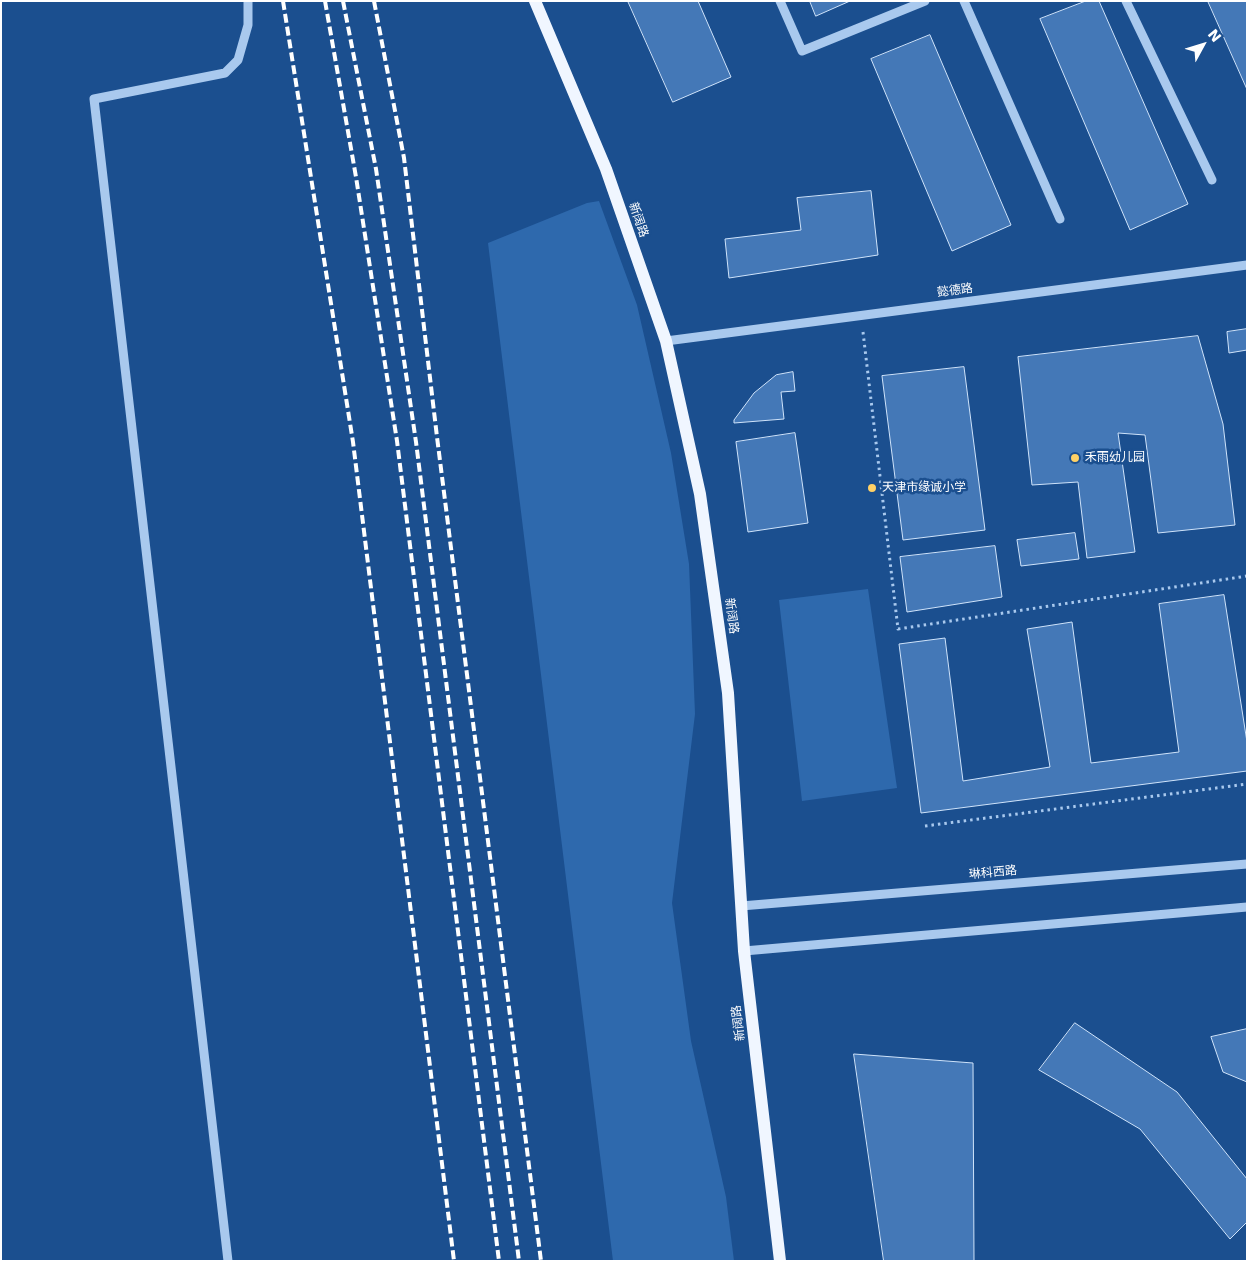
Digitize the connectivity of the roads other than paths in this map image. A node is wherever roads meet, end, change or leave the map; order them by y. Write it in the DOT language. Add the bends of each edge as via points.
graph roads {
  1 [pos="248,1"];
  2 [pos="535,1"];
  3 [pos="780,1"];
  4 [pos="924,1"];
  5 [pos="964,1"];
  6 [pos="1126,1"];
  7 [pos="1212,180"];
  8 [pos="1060,219"];
  9 [pos="1247,265"];
  10 [pos="666,341"];
  11 [pos="1247,864"];
  12 [pos="741,906"];
  13 [pos="1247,907"];
  14 [pos="744,951"];
  15 [pos="228,1261"];
  16 [pos="780,1261"];
  1 -- 15 [label="street" via="248,25 238,60 225,73 94,99"];
  2 -- 10 [label="main road, 新阔路" via="606,169"];
  3 -- 4 [label="street" via="802,51"];
  5 -- 8 [label="street"];
  6 -- 7 [label="street"];
  9 -- 10 [label="street, 懿德路"];
  10 -- 12 [label="main road, 新阔路" via="700,494 727,684"];
  11 -- 12 [label="street, 琳科西路"];
  12 -- 14 [label="main road, 新阔路"];
  13 -- 14 [label="street"];
  14 -- 16 [label="main road, 新阔路"];
}
